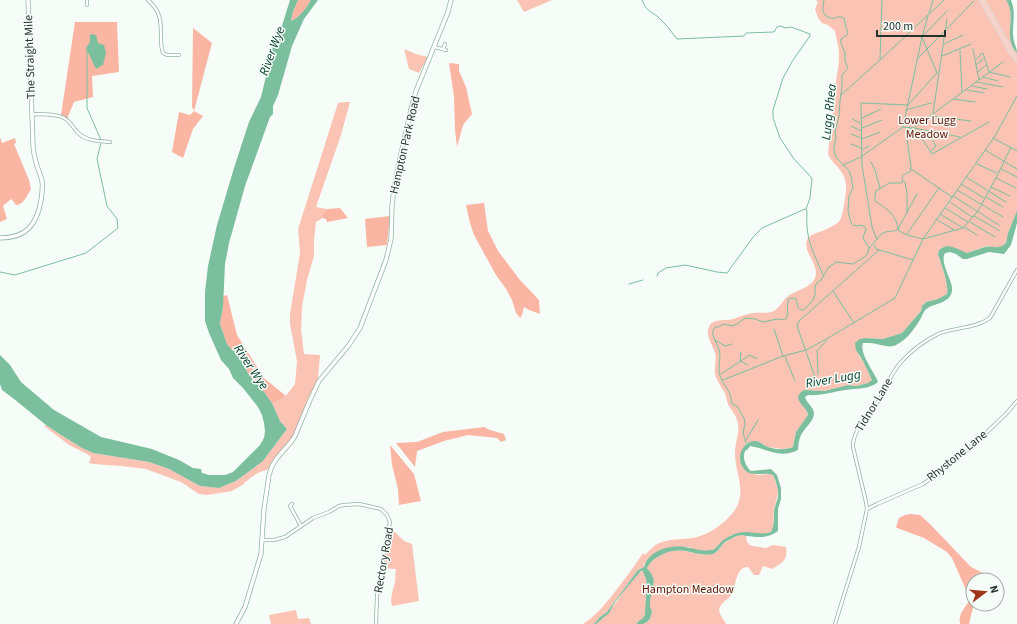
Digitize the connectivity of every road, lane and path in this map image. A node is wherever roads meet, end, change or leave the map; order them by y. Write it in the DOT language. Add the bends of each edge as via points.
graph roads {
  1 [pos="28,0"];
  2 [pos="87,0"];
  3 [pos="148,0"];
  4 [pos="451,0"];
  5 [pos="982,0"];
  6 [pos="87,5"];
  7 [pos="445,44"];
  8 [pos="434,47"];
  9 [pos="179,55"];
  10 [pos="1017,59"];
  11 [pos="32,114"];
  12 [pos="110,142"];
  13 [pos="0,238"];
  14 [pos="1017,270"];
  15 [pos="1017,400"];
  16 [pos="290,506"];
  17 [pos="867,509"];
  18 [pos="301,526"];
  19 [pos="262,540"];
  20 [pos="236,624"];
  21 [pos="376,624"];
  22 [pos="835,624"];
  1 -- 11 [label="main road, The Straight Mile"];
  2 -- 6 [label="street"];
  3 -- 9 [label="street" via="160,16 163,53"];
  4 -- 8 [label="main road, Hampton Park Road"];
  5 -- 10 [label="highway"];
  7 -- 8 [label="street" via="445,49"];
  8 -- 19 [label="main road, Hampton Park Road" via="416,91 400,158 388,253 364,318 354,337 319,381 295,436 272,466 264,509"];
  11 -- 12 [label="street" via="64,118 84,138"];
  11 -- 13 [label="main road, The Straight Mile" via="33,149 42,178 40,208 36,220 29,229 14,236"];
  14 -- 17 [label="street, Tidnor Lane" via="990,318 930,339 908,355 896,368 853,441"];
  15 -- 17 [label="street, Rhystone Lane" via="971,447 936,475 923,484"];
  16 -- 18 [label="street"];
  17 -- 22 [label="street, Tidnor Lane" via="859,547"];
  18 -- 19 [label="street, Rectory Road" via="278,540"];
  18 -- 21 [label="street, Rectory Road" via="344,505 363,505 381,509 387,514 390,522 377,596"];
  19 -- 20 [label="main road, Hampton Park Road" via="261,554 242,615"];
}
